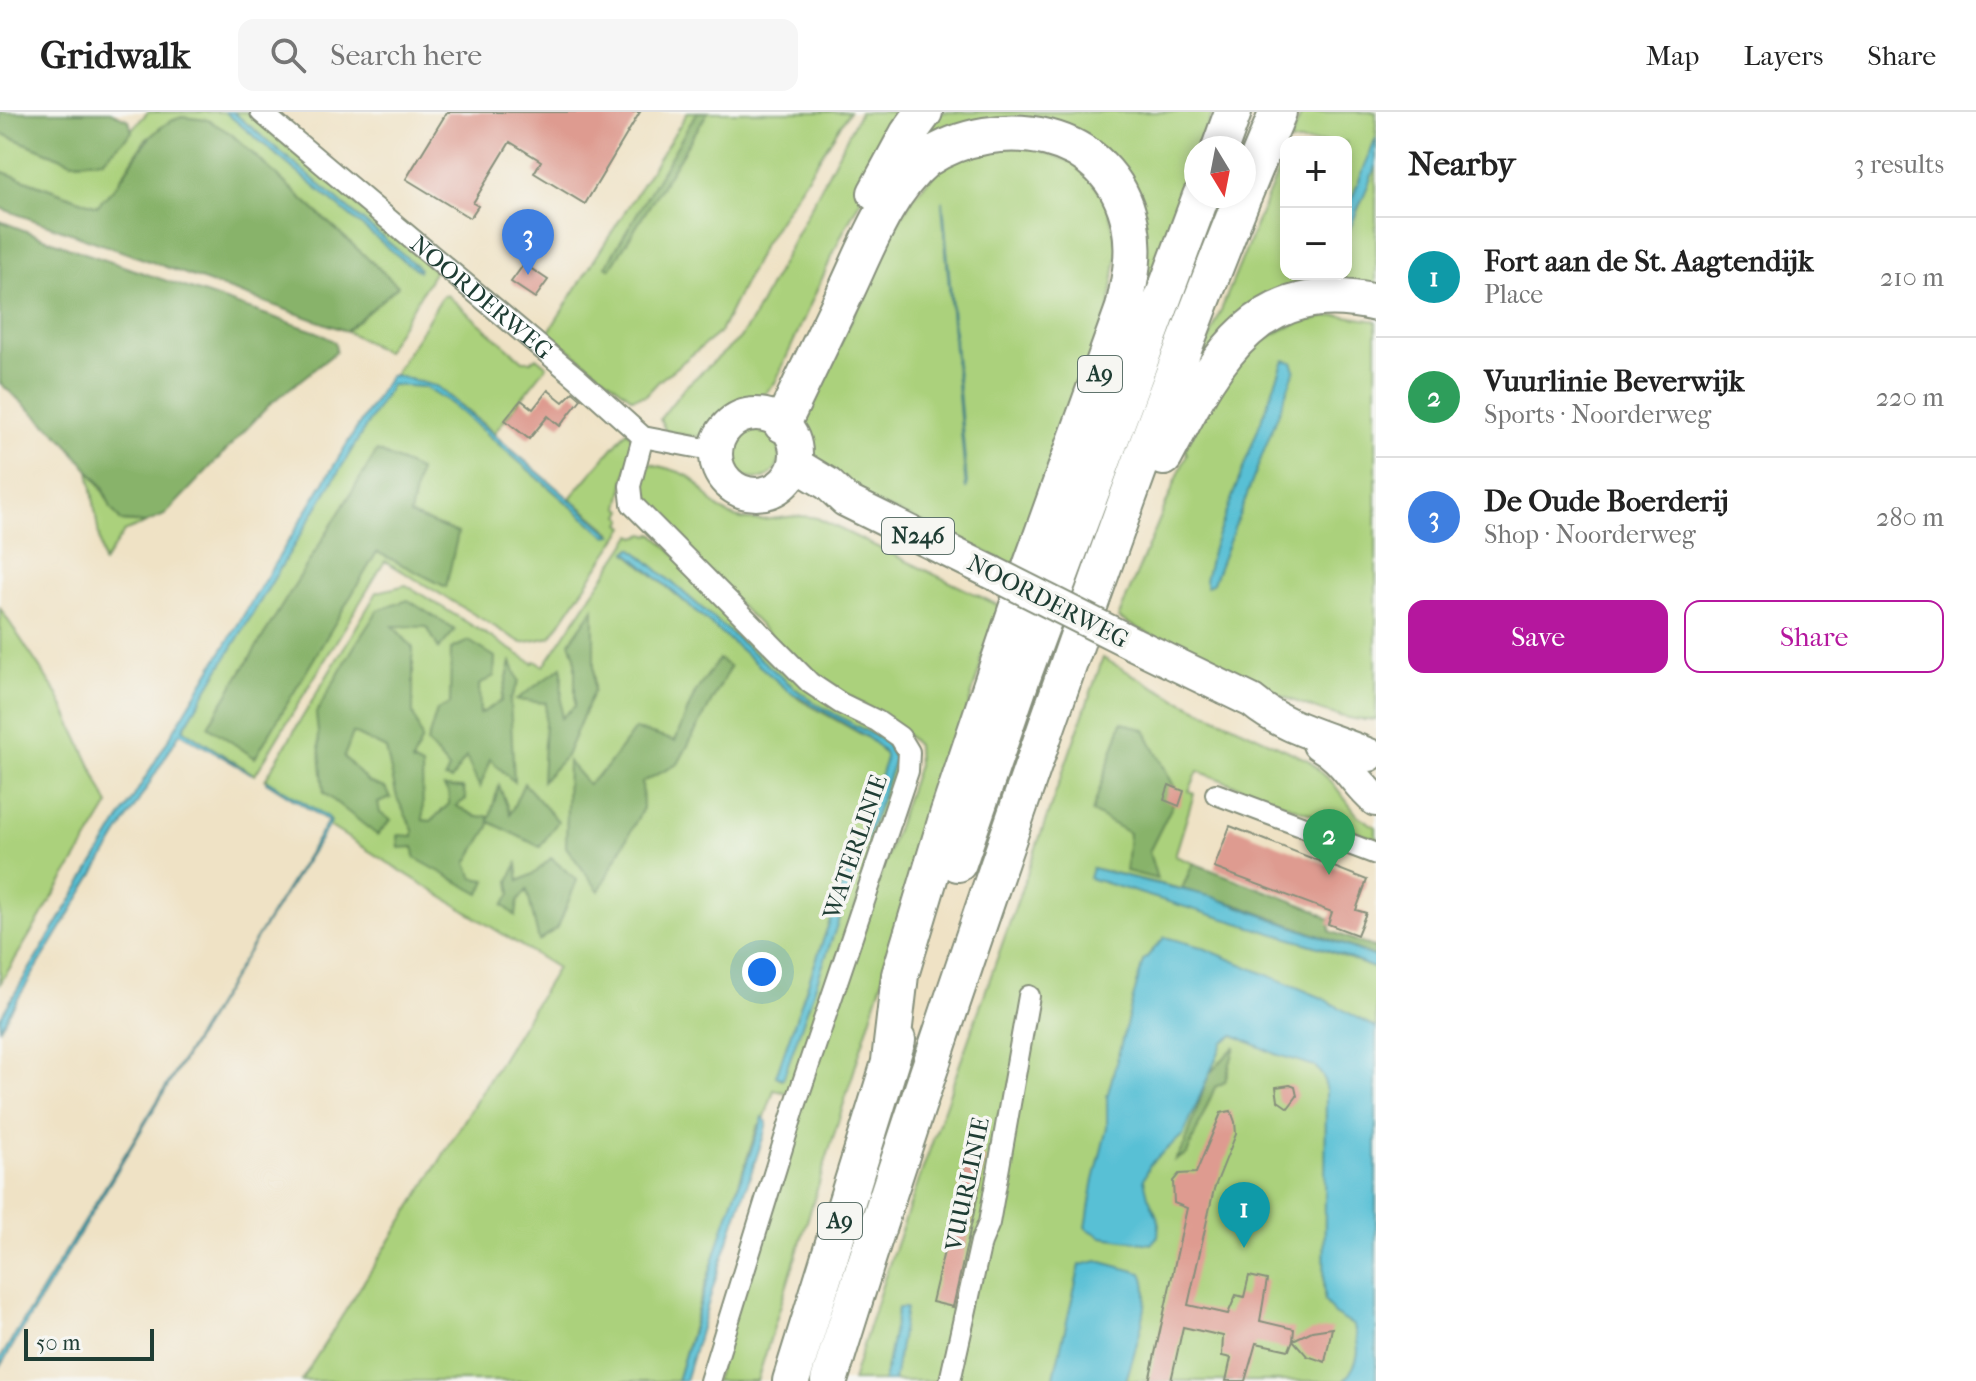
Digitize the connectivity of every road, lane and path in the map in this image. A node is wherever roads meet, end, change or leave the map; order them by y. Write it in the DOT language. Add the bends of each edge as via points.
graph roads {
  1 [pos="261,112"];
  2 [pos="924,112"];
  3 [pos="1233,112"];
  4 [pos="1278,112"];
  5 [pos="1224,136"];
  6 [pos="1256,166"];
  7 [pos="1197,208"];
  8 [pos="1239,208"];
  9 [pos="1376,303"];
  10 [pos="773,420"];
  11 [pos="643,437"];
  12 [pos="716,451"];
  13 [pos="790,474"];
  14 [pos="1093,592"];
  15 [pos="1252,701"];
  16 [pos="1290,725"];
  17 [pos="1374,752"];
  18 [pos="1216,794"];
  19 [pos="1376,800"];
  20 [pos="1376,854"];
  21 [pos="1029,996"];
  22 [pos="890,1061"];
  23 [pos="710,1381"];
  24 [pos="791,1381"];
  25 [pos="829,1381"];
  26 [pos="950,1381"];
  1 -- 11 [label="street, NOORDERWEG"];
  2 -- 10 [label="highway" via="888,169"];
  3 -- 5 [label="highway"];
  4 -- 6 [label="highway, A9"];
  7 -- 22 [label="highway, A9" via="1022,677"];
  8 -- 14 [label="highway, A9"];
  9 -- 14 [label="highway, A9" via="1310,300 1268,315 1242,333 1192,401"];
  10 -- 12 [label="main road" via="751,415 738,419 727,427"];
  10 -- 13 [label="main road" via="791,435 796,449"];
  10 -- 22 [label="highway, A9" via="902,182 925,159 986,127 1015,126 1061,137 1087,153 1112,179 1126,210 1133,248 1124,308 948,815 900,975"];
  11 -- 12 [label="street"];
  11 -- 23 [label="street, WATERLINIE" via="630,486 632,504 810,683 900,737 909,752 908,771 795,1106"];
  12 -- 13 [label="main road" via="724,478 746,493 773,491"];
  13 -- 15 [label="main road, NOORDERWEG / N246, bridge" via="824,497 845,500"];
  14 -- 25 [label="highway, A9" via="942,1028"];
  15 -- 16 [label="main road, NOORDERWEG / N246"];
  15 -- 17 [label="main road, NOORDERWEG / N246" via="1277,705"];
  16 -- 17 [label="main road, NOORDERWEG / N246"];
  16 -- 19 [label="main road, NOORDERWEG / N246" via="1330,750"];
  18 -- 20 [label="street"];
  21 -- 26 [label="street, VUURLINIE" via="989,1223"];
  22 -- 24 [label="highway, A9"];
}
